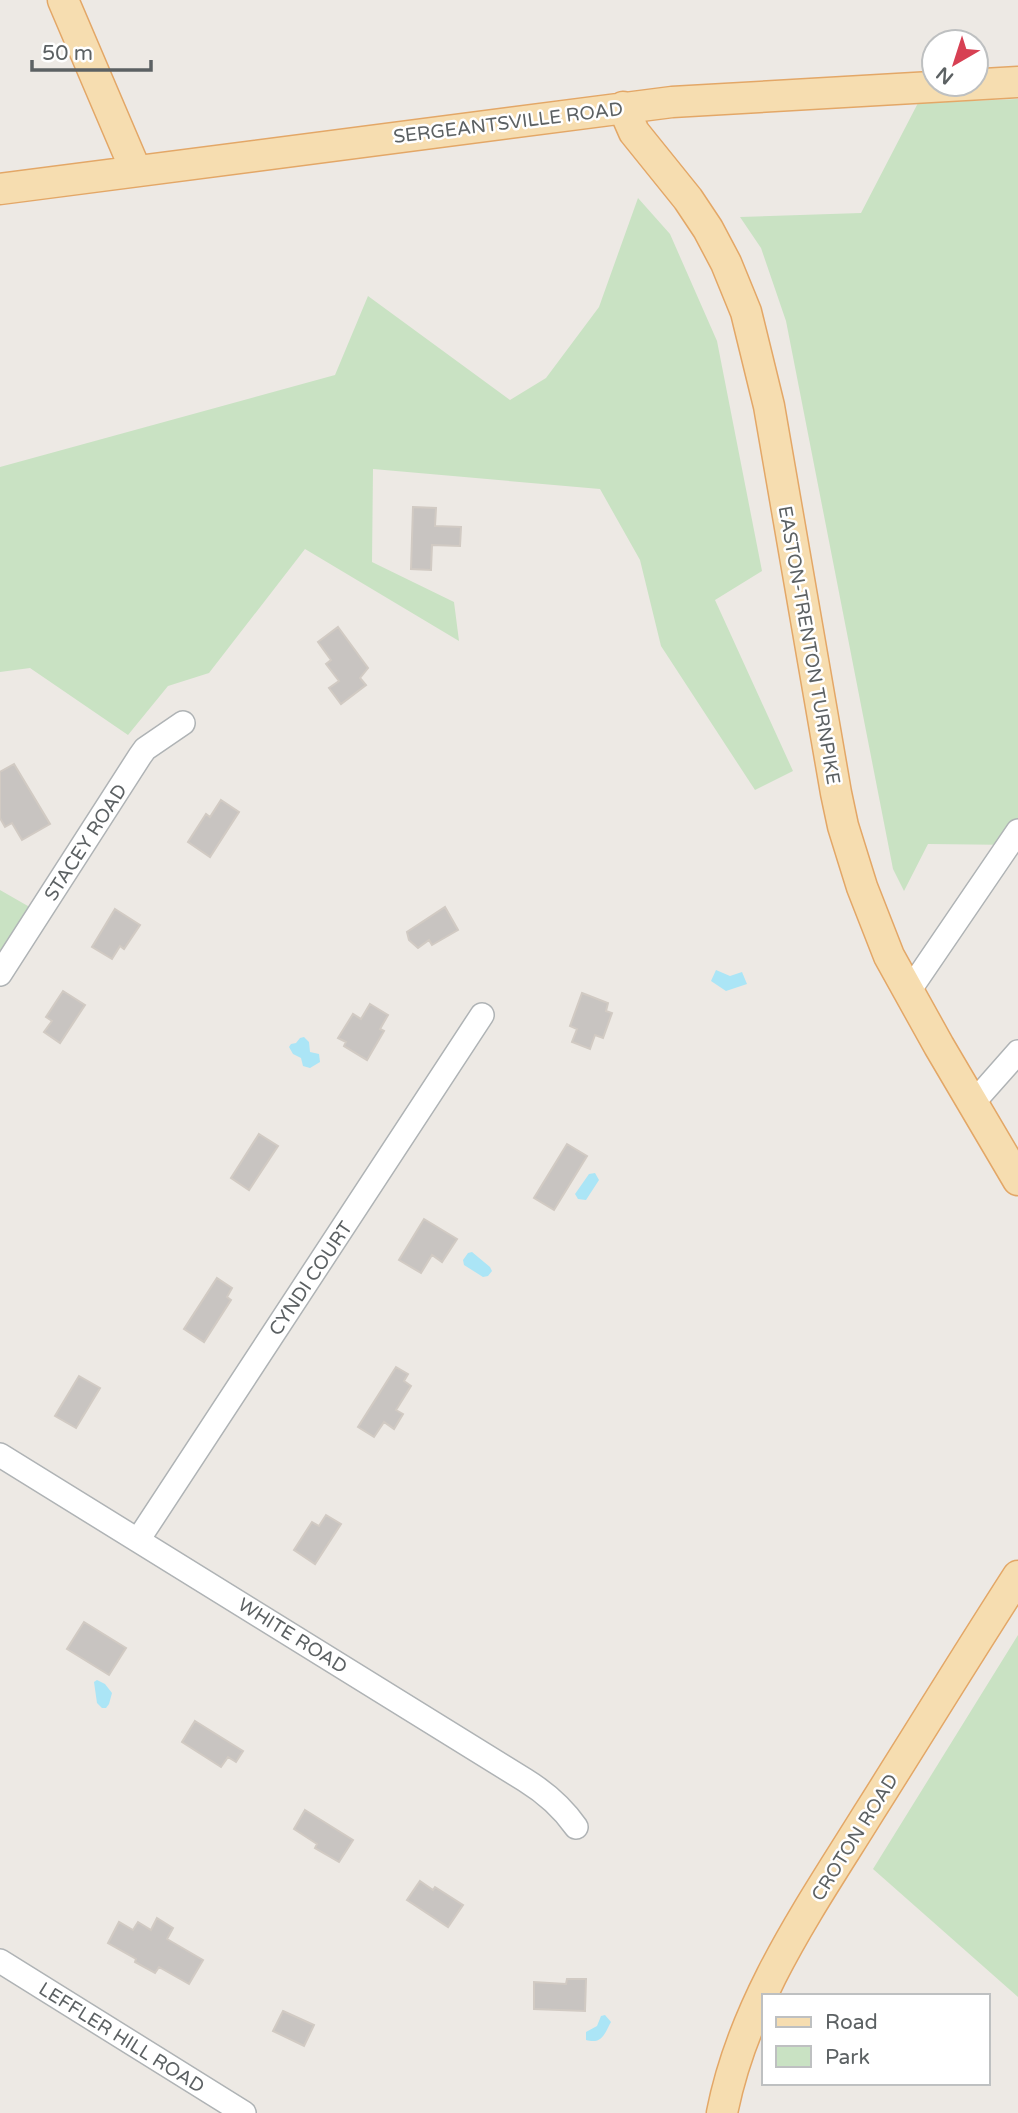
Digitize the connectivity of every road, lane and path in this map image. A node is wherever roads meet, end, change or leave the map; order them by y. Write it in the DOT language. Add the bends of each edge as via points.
graph roads {
  1 [pos="63,0"];
  2 [pos="1018,82"];
  3 [pos="623,107"];
  4 [pos="136,171"];
  5 [pos="0,189"];
  6 [pos="183,723"];
  7 [pos="1018,831"];
  8 [pos="0,974"];
  9 [pos="909,991"];
  10 [pos="482,1015"];
  11 [pos="1018,1052"];
  12 [pos="972,1103"];
  13 [pos="1018,1180"];
  14 [pos="0,1455"];
  15 [pos="138,1539"];
  16 [pos="1018,1576"];
  17 [pos="576,1827"];
  18 [pos="0,1961"];
  19 [pos="763,1994"];
  20 [pos="762,1996"];
  21 [pos="244,2113"];
  22 [pos="722,2113"];
  1 -- 4 [label="main road"];
  2 -- 3 [label="main road, SERGEANTSVILLE ROAD"];
  3 -- 4 [label="main road, SERGEANTSVILLE ROAD"];
  3 -- 9 [label="main road, EASTON-TRENTON TURNPIKE" via="634,132 708,229 746,312 769,406 843,826 876,924"];
  4 -- 5 [label="main road, SERGEANTSVILLE ROAD"];
  6 -- 8 [label="street, STACEY ROAD" via="139,756"];
  7 -- 9 [label="street"];
  9 -- 12 [label="main road, EASTON-TRENTON TURNPIKE"];
  10 -- 15 [label="street, CYNDI COURT"];
  11 -- 12 [label="street"];
  12 -- 13 [label="main road, EASTON-TRENTON TURNPIKE"];
  14 -- 15 [label="street, WHITE ROAD"];
  15 -- 17 [label="street, WHITE ROAD" via="545,1793"];
  16 -- 19 [label="main road, CROTON ROAD" via="787,1944"];
  18 -- 21 [label="street, LEFFLER HILL ROAD"];
  20 -- 22 [label="main road, CROTON ROAD" via="734,2065"];
}
